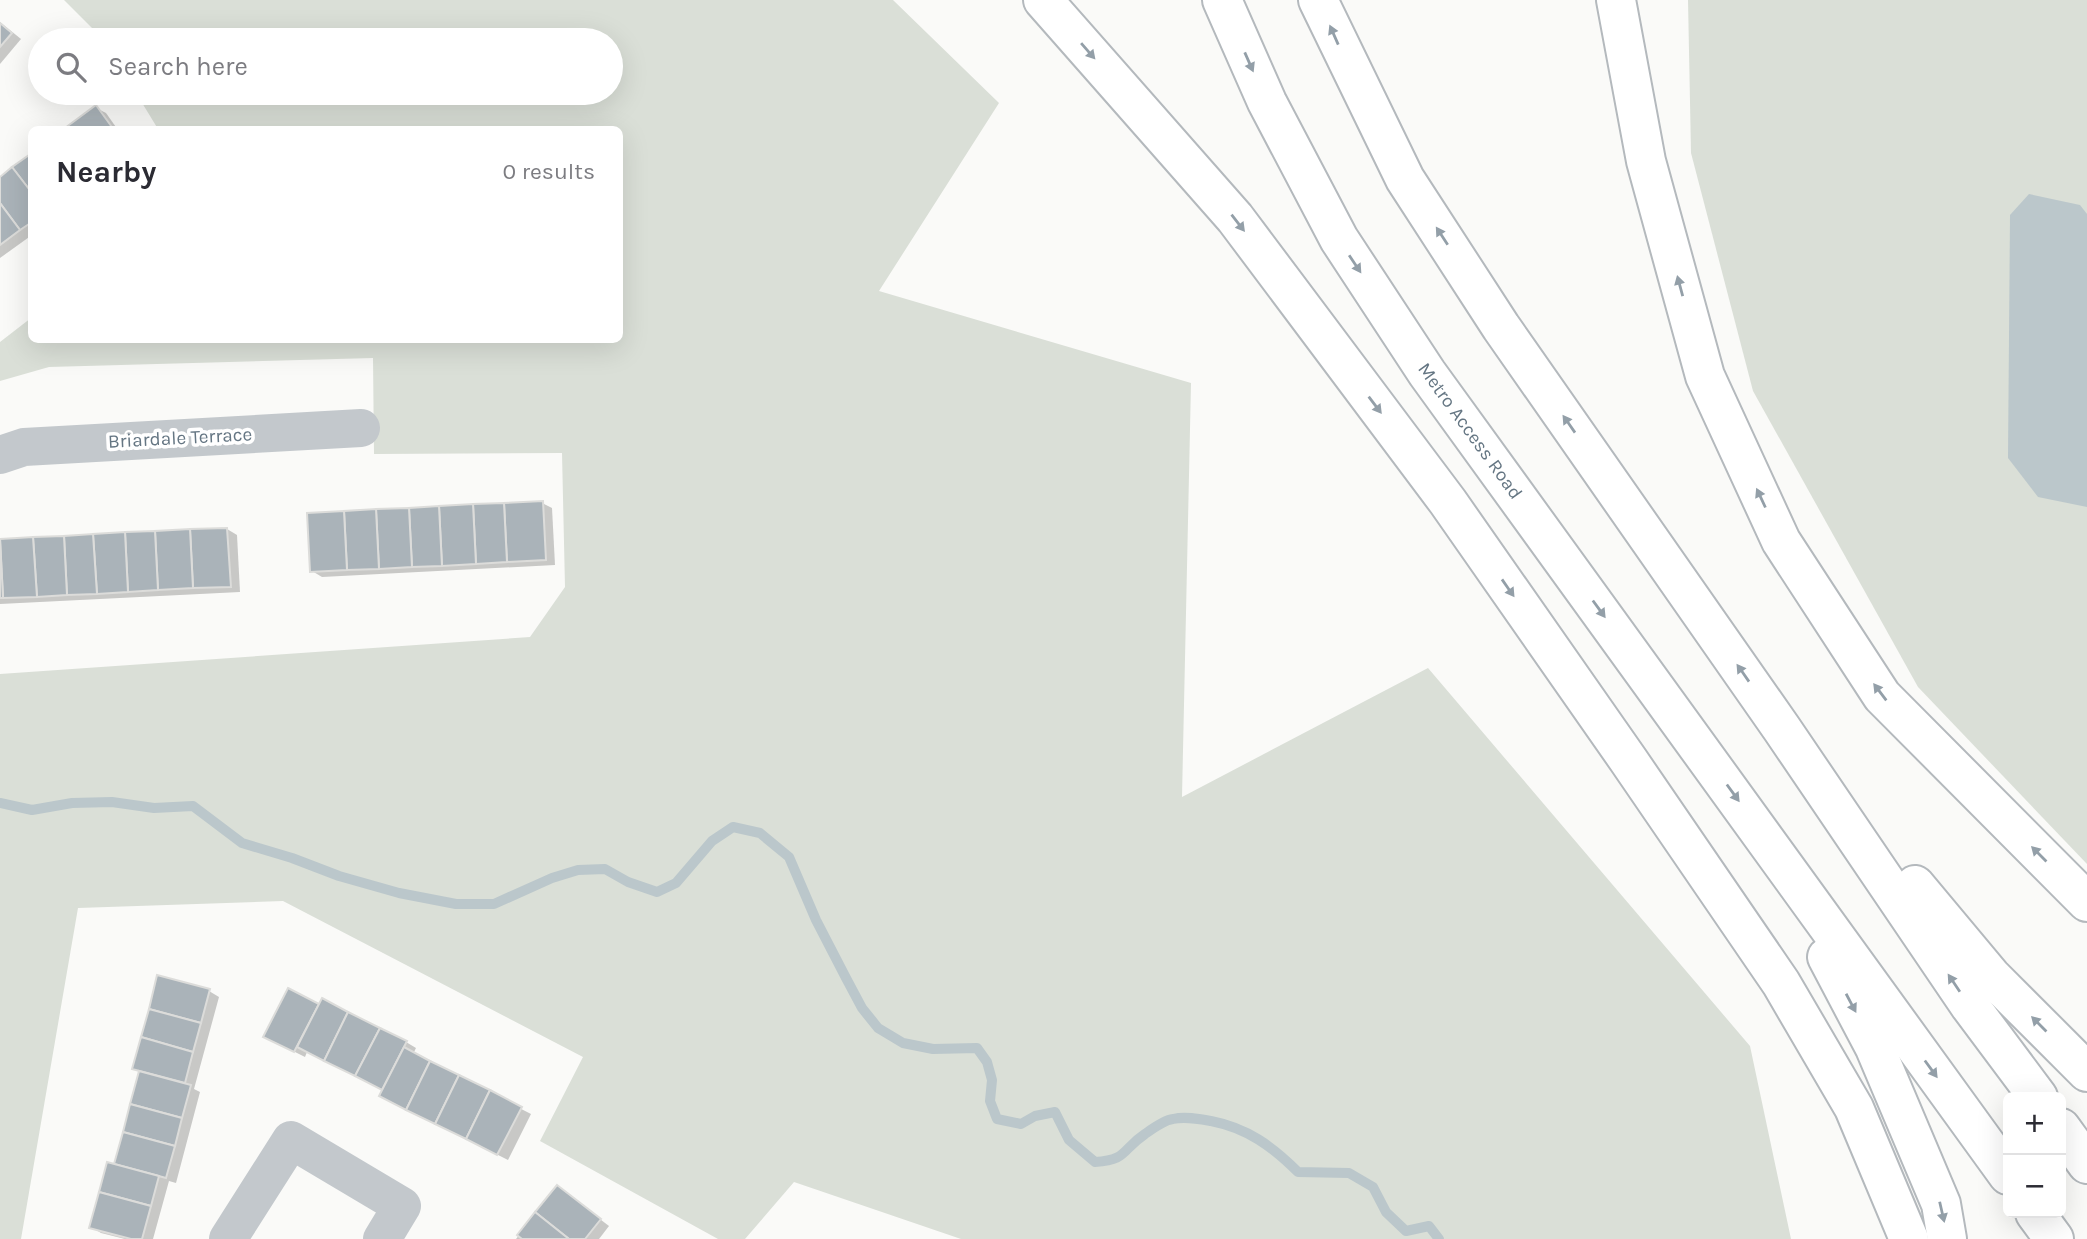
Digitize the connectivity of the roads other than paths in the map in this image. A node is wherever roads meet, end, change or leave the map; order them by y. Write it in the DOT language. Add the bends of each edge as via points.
graph roads {
  1 [pos="1043,0"];
  2 [pos="1222,0"];
  3 [pos="1318,0"];
  4 [pos="1616,0"];
  5 [pos="361,428"];
  6 [pos="0,455"];
  7 [pos="1782,729"];
  8 [pos="1763,834"];
  9 [pos="2087,902"];
  10 [pos="2087,1072"];
  11 [pos="2034,1092"];
  12 [pos="2066,1135"];
  13 [pos="2087,1164"];
  14 [pos="2003,1168"];
  15 [pos="2039,1218"];
  16 [pos="228,1239"];
  17 [pos="383,1239"];
  18 [pos="1909,1239"];
  19 [pos="1947,1239"];
  20 [pos="2054,1239"];
  1 -- 18 [label="highway, one-way" via="1235,218 1448,502 1613,738 1781,983 1854,1108"];
  2 -- 8 [label="highway, Metro Access Road, one-way" via="1267,102 1339,239 1427,373"];
  7 -- 3 [label="highway, one-way" via="1509,338 1405,179"];
  9 -- 4 [label="highway, one-way" via="1882,696 1781,541 1705,376 1646,161"];
  5 -- 6 [label="street, Briardale Terrace" via="24,447"];
  10 -- 7 [label="highway, one-way" via="1991,976"];
  11 -- 7 [label="highway, one-way" via="1970,1006"];
  8 -- 14 [label="highway, one-way"];
  8 -- 19 [label="highway, one-way" via="1875,1048 1941,1205"];
  12 -- 13 [label="highway"];
  15 -- 20 [label="highway"];
  16 -- 17 [label="street" via="291,1140 402,1206"];
}
